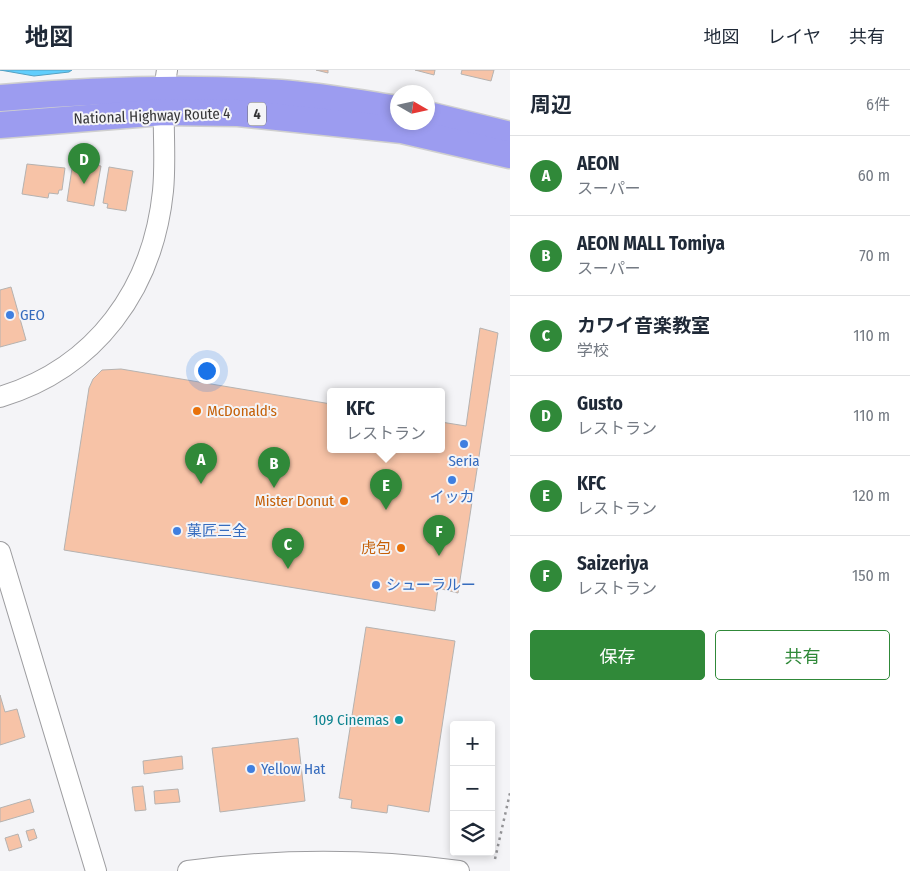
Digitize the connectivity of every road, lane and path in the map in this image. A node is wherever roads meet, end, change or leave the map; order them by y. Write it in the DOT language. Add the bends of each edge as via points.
graph roads {
  1 [pos="164,91"];
  2 [pos="0,98"];
  3 [pos="390,108"];
  4 [pos="435,117"];
  5 [pos="0,125"];
  6 [pos="510,135"];
  7 [pos="510,155"];
  8 [pos="0,397"];
  9 [pos="0,552"];
  10 [pos="510,793"];
  11 [pos="495,859"];
  12 [pos="96,871"];
  13 [pos="188,871"];
  14 [pos="459,871"];
  1 -- 2 [label="highway, National Highway Route 4 / 4"];
  1 -- 3 [label="highway, National Highway Route 4 / 4" via="282,93"];
  1 -- 5 [label="highway, National Highway Route 4 / 4"];
  1 -- 7 [label="highway, National Highway Route 4 / 4" via="238,113 402,130"];
  1 -- 8 [label="street" via="163,189 159,218 153,246 131,297 97,340 73,362 43,380"];
  4 -- 6 [label="highway"];
  9 -- 12 [label="street"];
  10 -- 11 [label="path"];
  13 -- 14 [label="street" via="277,863 358,864"];
}
